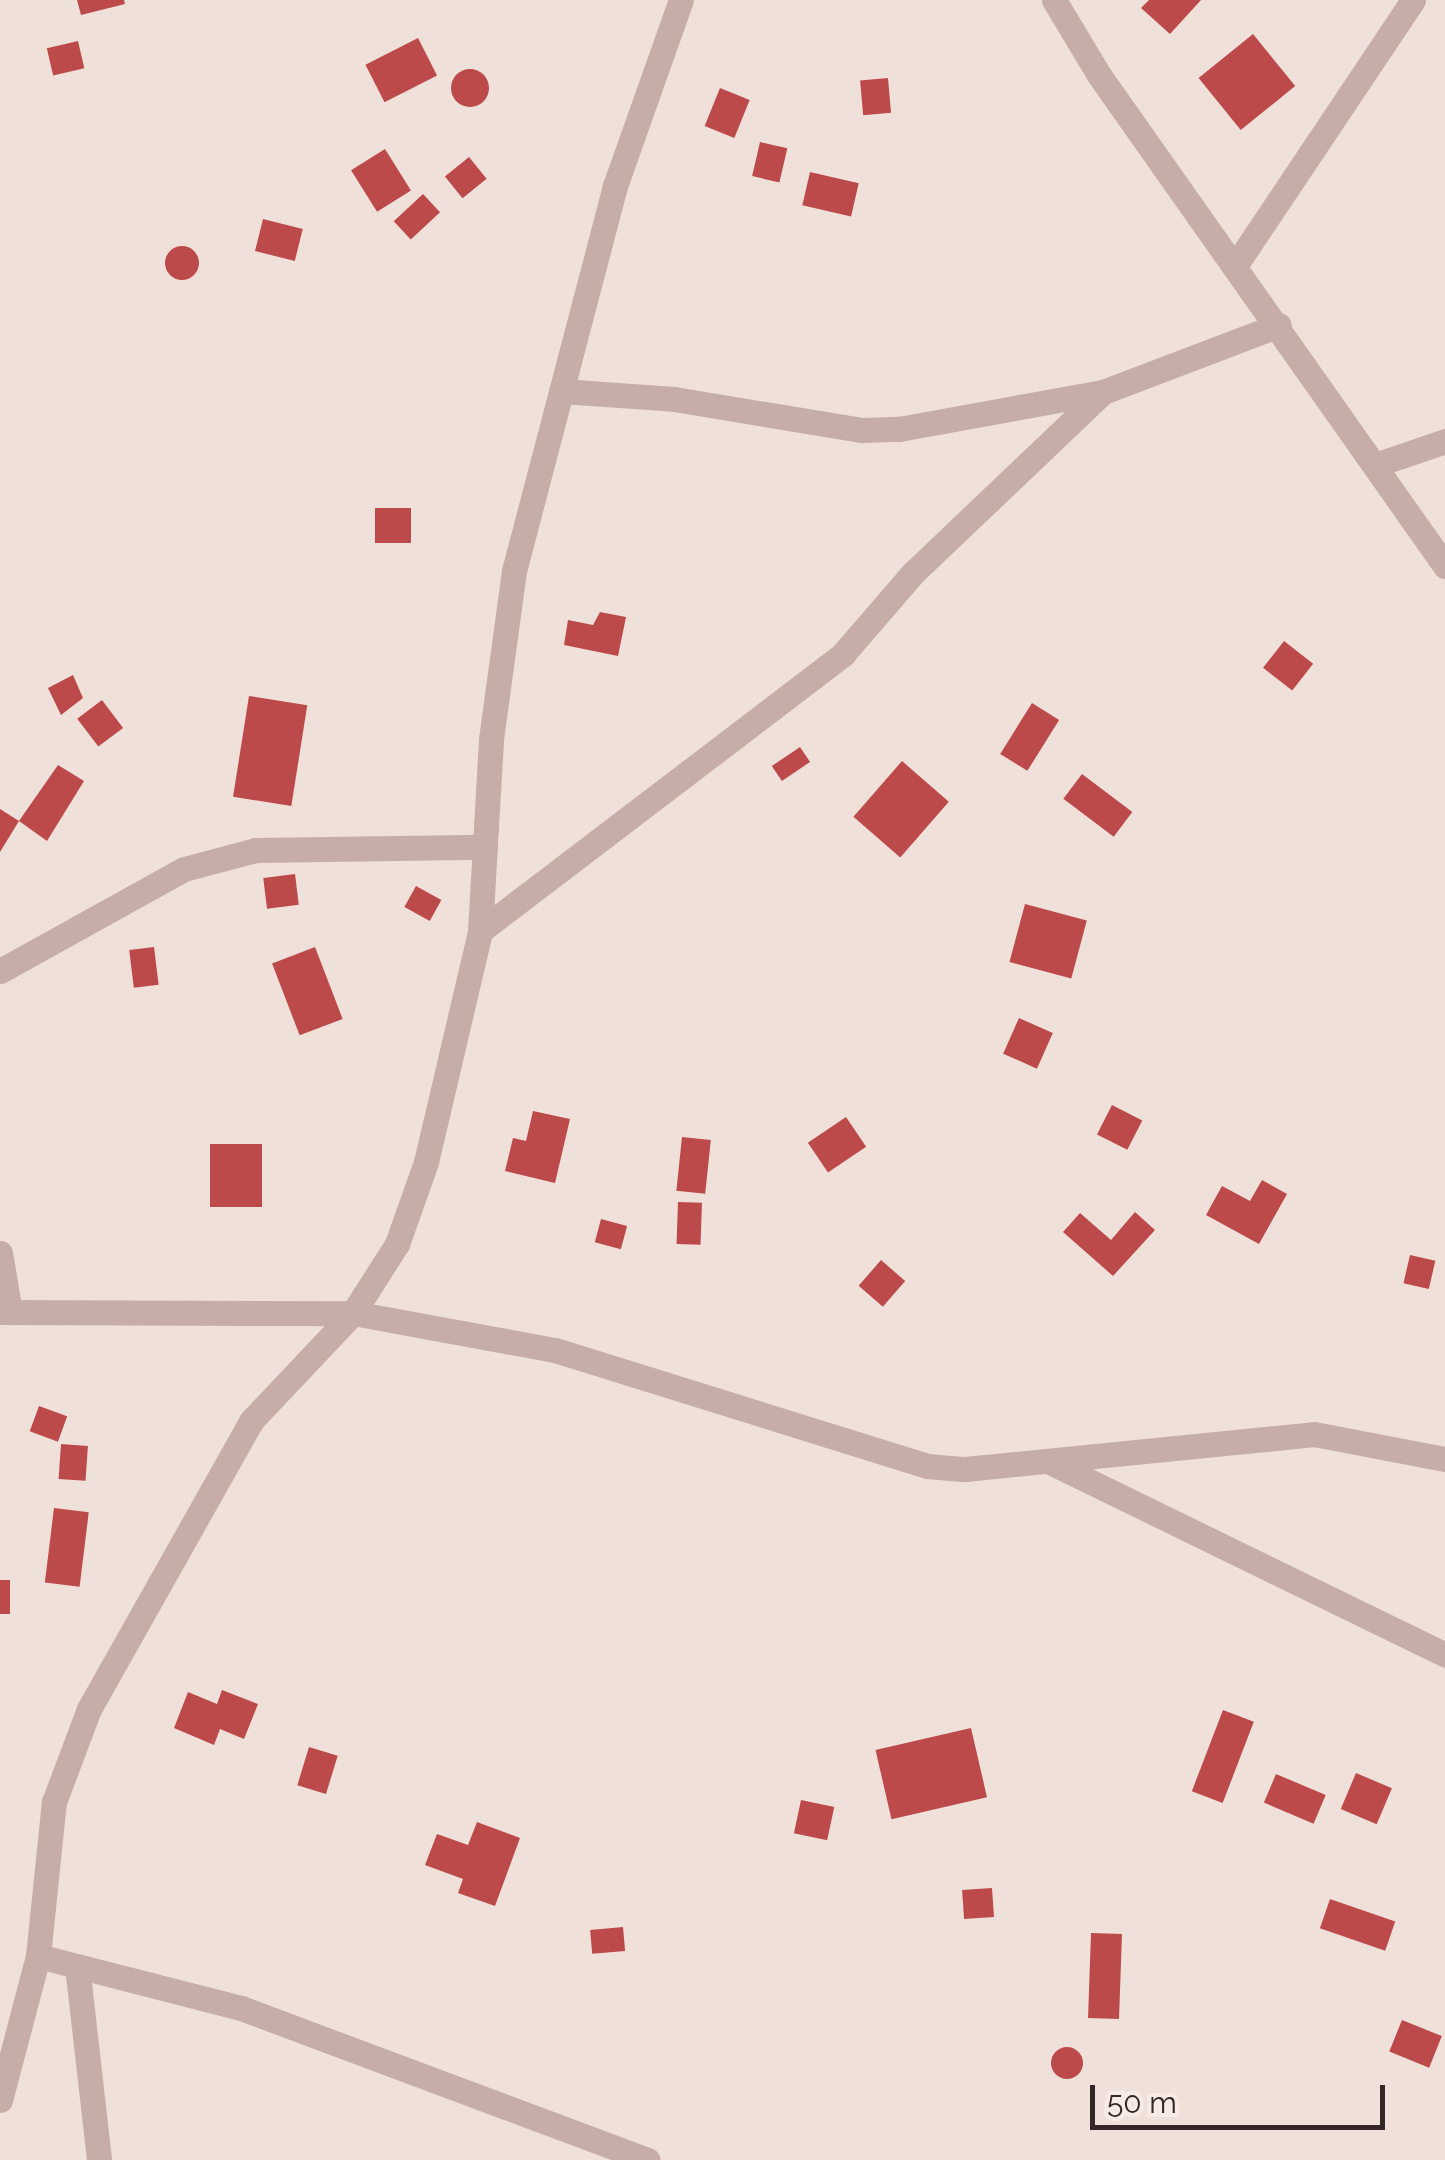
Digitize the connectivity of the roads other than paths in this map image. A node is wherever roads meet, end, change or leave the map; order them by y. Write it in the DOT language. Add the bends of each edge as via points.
graph roads {
  1 [pos="681,0"];
  2 [pos="1054,0"];
  3 [pos="1412,0"];
  4 [pos="1235,266"];
  5 [pos="1279,326"];
  6 [pos="561,391"];
  7 [pos="1103,392"];
  8 [pos="1445,441"];
  9 [pos="1376,465"];
  10 [pos="1445,566"];
  11 [pos="485,847"];
  12 [pos="480,931"];
  13 [pos="0,971"];
  14 [pos="0,1253"];
  15 [pos="5,1312"];
  16 [pos="353,1313"];
  17 [pos="1445,1460"];
  18 [pos="1050,1462"];
  19 [pos="1445,1655"];
  20 [pos="38,1956"];
  21 [pos="77,1966"];
  22 [pos="0,2100"];
  23 [pos="100,2160"];
  24 [pos="648,2160"];
  1 -- 6 [label="street" via="615,186"];
  2 -- 4 [label="street"];
  3 -- 4 [label="street"];
  4 -- 5 [label="street"];
  5 -- 7 [label="street"];
  5 -- 9 [label="street"];
  6 -- 7 [label="street" via="674,399 862,430"];
  6 -- 11 [label="street" via="514,571 491,739"];
  7 -- 12 [label="street" via="912,574 843,654"];
  8 -- 9 [label="street"];
  9 -- 10 [label="street"];
  11 -- 12 [label="street"];
  11 -- 13 [label="street" via="238,855 184,869"];
  12 -- 16 [label="street" via="426,1162 397,1244"];
  14 -- 15 [label="street"];
  15 -- 16 [label="street"];
  16 -- 18 [label="street" via="555,1350 927,1466"];
  16 -- 20 [label="street" via="250,1421 89,1709 54,1802"];
  17 -- 18 [label="street" via="1314,1434"];
  18 -- 19 [label="street"];
  20 -- 21 [label="street"];
  20 -- 22 [label="street"];
  21 -- 23 [label="street"];
  21 -- 24 [label="street" via="326,2036"];
}
